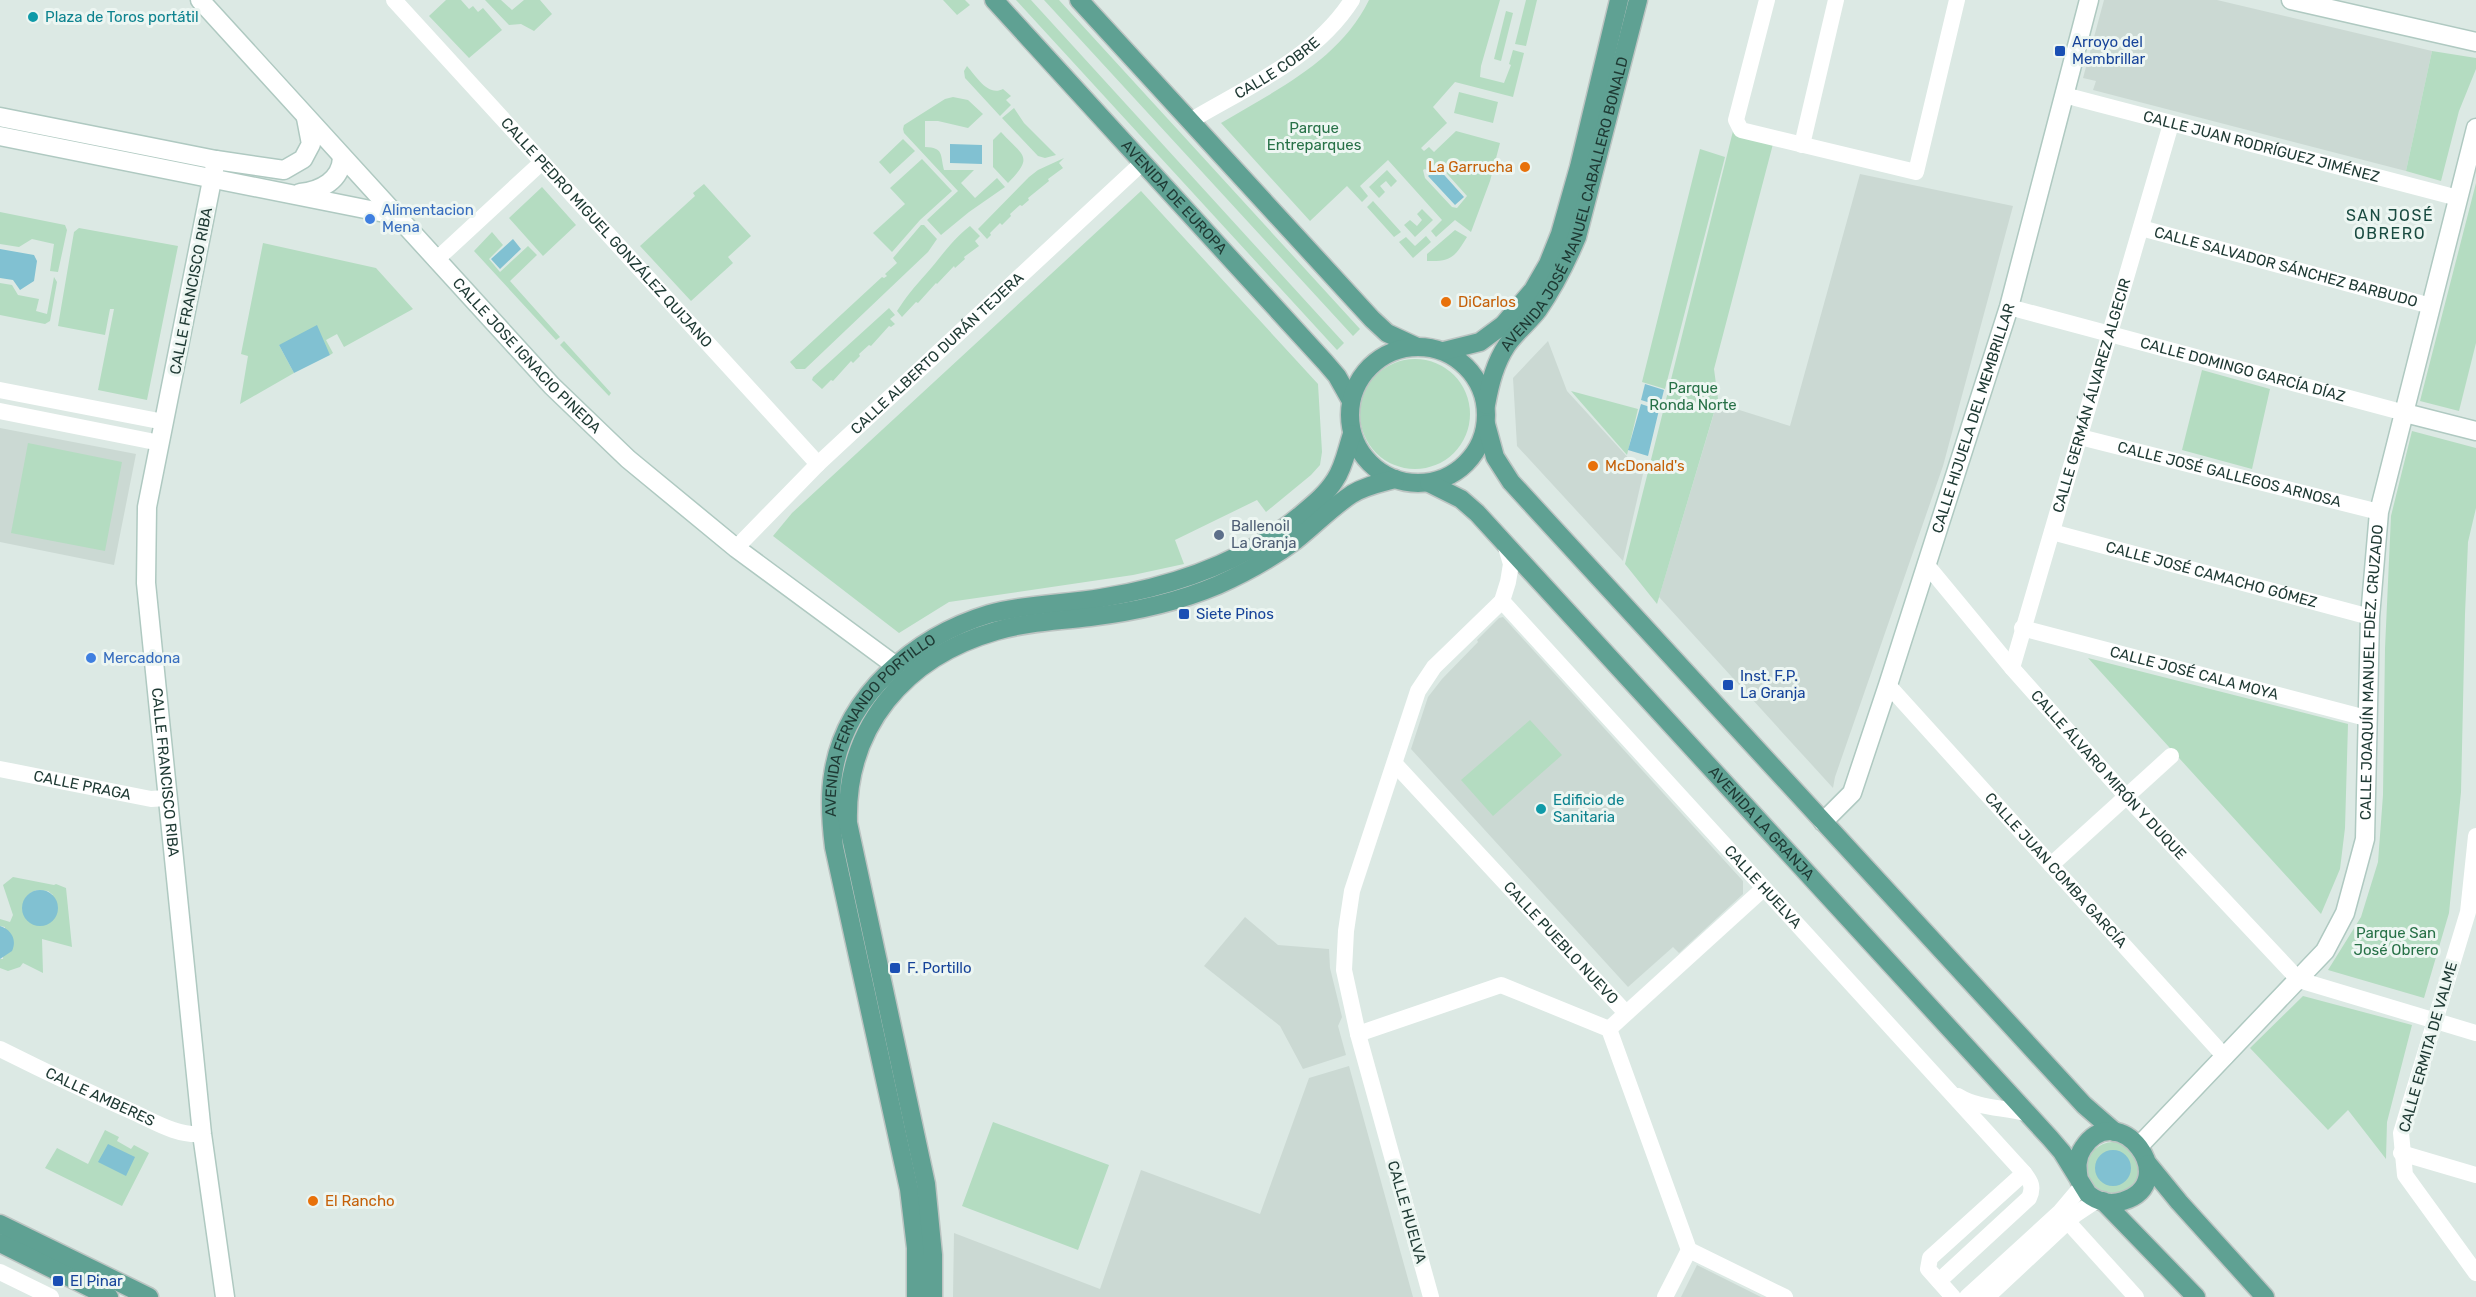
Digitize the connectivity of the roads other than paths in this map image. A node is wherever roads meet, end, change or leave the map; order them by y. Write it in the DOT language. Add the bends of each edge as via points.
graph roads {
  1 [pos="200,0"];
  2 [pos="394,0"];
  3 [pos="994,0"];
  4 [pos="1079,0"];
  5 [pos="1352,0"];
  6 [pos="1619,0"];
  7 [pos="1638,0"];
  8 [pos="1767,0"];
  9 [pos="1836,0"];
  10 [pos="1957,0"];
  11 [pos="2089,0"];
  12 [pos="2291,0"];
  13 [pos="2476,42"];
  14 [pos="2064,95"];
  15 [pos="0,117"];
  16 [pos="306,118"];
  17 [pos="1190,122"];
  18 [pos="2171,124"];
  19 [pos="2476,128"];
  20 [pos="0,136"];
  21 [pos="1802,145"];
  22 [pos="340,156"];
  23 [pos="303,159"];
  24 [pos="216,160"];
  25 [pos="542,162"];
  26 [pos="1142,163"];
  27 [pos="213,179"];
  28 [pos="288,193"];
  29 [pos="2457,198"];
  30 [pos="394,214"];
  31 [pos="2141,228"];
  32 [pos="436,260"];
  33 [pos="2431,306"];
  34 [pos="2009,307"];
  35 [pos="2110,334"];
  36 [pos="1414,346"];
  37 [pos="1444,351"];
  38 [pos="0,390"];
  39 [pos="1350,399"];
  40 [pos="1486,405"];
  41 [pos="0,411"];
  42 [pos="2405,413"];
  43 [pos="165,422"];
  44 [pos="1486,424"];
  45 [pos="2476,430"];
  46 [pos="1352,434"];
  47 [pos="2080,436"];
  48 [pos="160,442"];
  49 [pos="818,464"];
  50 [pos="1395,479"];
  51 [pos="1429,483"];
  52 [pos="2379,512"];
  53 [pos="2052,532"];
  54 [pos="1505,544"];
  55 [pos="736,548"];
  56 [pos="1926,564"];
  57 [pos="1502,601"];
  58 [pos="2370,617"];
  59 [pos="2022,628"];
  60 [pos="896,666"];
  61 [pos="2012,668"];
  62 [pos="1888,685"];
  63 [pos="2366,718"];
  64 [pos="2171,756"];
  65 [pos="1395,764"];
  66 [pos="0,769"];
  67 [pos="2126,796"];
  68 [pos="166,798"];
  69 [pos="1823,822"];
  70 [pos="2476,836"];
  71 [pos="2051,865"];
  72 [pos="1763,889"];
  73 [pos="2472,913"];
  74 [pos="2300,980"];
  75 [pos="1626,1012"];
  76 [pos="2434,1021"];
  77 [pos="1609,1029"];
  78 [pos="1358,1034"];
  79 [pos="2476,1034"];
  80 [pos="0,1049"];
  81 [pos="2225,1057"];
  82 [pos="1949,1092"];
  83 [pos="2028,1114"];
  84 [pos="2115,1132"];
  85 [pos="202,1134"];
  86 [pos="2139,1146"];
  87 [pos="2401,1153"];
  88 [pos="2148,1164"];
  89 [pos="2476,1175"];
  90 [pos="2081,1183"];
  91 [pos="2100,1201"];
  92 [pos="2068,1222"];
  93 [pos="0,1224"];
  94 [pos="0,1243"];
  95 [pos="1689,1250"];
  96 [pos="0,1272"];
  97 [pos="2476,1273"];
  98 [pos="2194,1296"];
  99 [pos="51,1297"];
  100 [pos="109,1297"];
  101 [pos="149,1297"];
  102 [pos="225,1297"];
  103 [pos="916,1297"];
  104 [pos="933,1297"];
  105 [pos="1431,1297"];
  106 [pos="1665,1297"];
  107 [pos="1785,1297"];
  108 [pos="1953,1297"];
  109 [pos="1968,1297"];
  110 [pos="1987,1297"];
  111 [pos="2136,1297"];
  112 [pos="2265,1297"];
  1 -- 16 [label="street, CALLE JOSE IGNACIO PINEDA"];
  2 -- 25 [label="street, CALLE PEDRO MIGUEL GONZÁLEZ QUIJANO"];
  3 -- 26 [label="main road, AVENIDA DE EUROPA"];
  4 -- 17 [label="main road, AVENIDA DE EUROPA"];
  5 -- 17 [label="street, CALLE COBRE" via="1305,53"];
  6 -- 37 [label="main road, AVENIDA JOSÉ MANUEL CABALLERO BONALD" via="1579,167 1548,264 1533,290 1503,326 1479,342"];
  7 -- 40 [label="main road, AVENIDA JOSÉ MANUEL CABALLERO BONALD" via="1577,237 1546,298 1504,351 1491,377"];
  8 -- 21 [label="street" via="1736,120 1741,130"];
  9 -- 21 [label="street"];
  10 -- 21 [label="street" via="1916,172"];
  11 -- 14 [label="street, CALLE HIJUELA DEL MEMBRILLAR"];
  12 -- 13 [label="street"];
  14 -- 18 [label="street, CALLE JUAN RODRÍGUEZ JIMÉNEZ"];
  14 -- 34 [label="street, CALLE HIJUELA DEL MEMBRILLAR"];
  15 -- 24 [label="street"];
  16 -- 22 [label="street, CALLE JOSE IGNACIO PINEDA"];
  16 -- 23 [label="street" via="311,144"];
  17 -- 36 [label="main road, AVENIDA DE EUROPA" via="1371,319 1387,333"];
  18 -- 29 [label="street, CALLE JUAN RODRÍGUEZ JIMÉNEZ"];
  18 -- 31 [label="street, CALLE GERMÁN ÁLVAREZ ALGECIR"];
  19 -- 29 [label="street, CALLE JOAQUÍN MANUEL FDEZ. CRUZADO"];
  20 -- 27 [label="street"];
  22 -- 23 [label="street" via="326,150"];
  22 -- 28 [label="street" via="342,169 325,186"];
  22 -- 30 [label="street, CALLE JOSE IGNACIO PINEDA"];
  23 -- 24 [label="street" via="284,170"];
  24 -- 27 [label="street, CALLE FRANCISCO RIBA"];
  25 -- 32 [label="street"];
  25 -- 49 [label="street, CALLE PEDRO MIGUEL GONZÁLEZ QUIJANO"];
  26 -- 39 [label="main road, AVENIDA DE EUROPA" via="1325,362"];
  26 -- 49 [label="street, CALLE ALBERTO DURÁN TEJERA"];
  27 -- 28 [label="street"];
  27 -- 43 [label="street, CALLE FRANCISCO RIBA"];
  28 -- 30 [label="street"];
  29 -- 33 [label="street, CALLE JOAQUÍN MANUEL FDEZ. CRUZADO"];
  30 -- 32 [label="street, CALLE JOSE IGNACIO PINEDA"];
  31 -- 33 [label="street, CALLE SALVADOR SÁNCHEZ BARBUDO"];
  31 -- 35 [label="street, CALLE GERMÁN ÁLVAREZ ALGECIR"];
  32 -- 55 [label="street, CALLE JOSE IGNACIO PINEDA" via="560,394 628,459"];
  33 -- 42 [label="street, CALLE JOAQUÍN MANUEL FDEZ. CRUZADO"];
  34 -- 35 [label="street, CALLE DOMINGO GARCÍA DÍAZ"];
  34 -- 56 [label="street, CALLE HIJUELA DEL MEMBRILLAR"];
  35 -- 42 [label="street, CALLE DOMINGO GARCÍA DÍAZ"];
  35 -- 47 [label="street, CALLE GERMÁN ÁLVAREZ ALGECIR"];
  36 -- 37 [label="main road, AVENIDA DE EUROPA"];
  36 -- 39 [label="main road, AVENIDA DE EUROPA" via="1387,353 1375,361 1357,382"];
  37 -- 40 [label="main road, AVENIDA DE EUROPA" via="1472,372"];
  38 -- 43 [label="street"];
  39 -- 46 [label="main road, AVENIDA DE EUROPA"];
  40 -- 44 [label="main road, AVENIDA DE EUROPA"];
  41 -- 48 [label="street"];
  42 -- 45 [label="street"];
  42 -- 52 [label="street, CALLE JOAQUÍN MANUEL FDEZ. CRUZADO"];
  43 -- 48 [label="street, CALLE FRANCISCO RIBA"];
  44 -- 51 [label="main road, AVENIDA DE EUROPA" via="1482,441 1461,469"];
  44 -- 69 [label="main road" via="1495,457 1511,482"];
  46 -- 50 [label="main road, AVENIDA DE EUROPA" via="1368,462"];
  46 -- 60 [label="main road, AVENIDA FERNANDO PORTILLO" via="1336,478 1322,496 1277,533 1230,561 1159,586 990,614 943,635"];
  47 -- 52 [label="street, CALLE JOSÉ GALLEGOS ARNOSA"];
  47 -- 53 [label="street, CALLE GERMÁN ÁLVAREZ ALGECIR"];
  48 -- 68 [label="street, CALLE FRANCISCO RIBA" via="147,507 146,584"];
  49 -- 55 [label="street, CALLE ALBERTO DURÁN TEJERA"];
  50 -- 51 [label="main road, AVENIDA DE EUROPA"];
  50 -- 104 [label="main road, AVENIDA FERNANDO PORTILLO" via="1353,493 1295,541 1216,586 1141,608 1023,625 977,637 940,656 895,689 867,727 849,784 848,823 926,1184"];
  51 -- 54 [label="main road, AVENIDA LA GRANJA" via="1461,500"];
  52 -- 58 [label="street, CALLE JOAQUÍN MANUEL FDEZ. CRUZADO"];
  53 -- 58 [label="street, CALLE JOSÉ CAMACHO GÓMEZ"];
  53 -- 59 [label="street, CALLE GERMÁN ÁLVAREZ ALGECIR"];
  54 -- 57 [label="street" via="1511,564"];
  54 -- 83 [label="main road, AVENIDA LA GRANJA"];
  55 -- 60 [label="street, CALLE JOSE IGNACIO PINEDA"];
  56 -- 61 [label="street, CALLE ÁLVARO MIRÓN Y DUQUE"];
  56 -- 62 [label="street, CALLE HIJUELA DEL MEMBRILLAR"];
  57 -- 65 [label="street, CALLE HUELVA" via="1434,667 1418,691"];
  57 -- 72 [label="street, CALLE HUELVA"];
  58 -- 63 [label="street, CALLE JOAQUÍN MANUEL FDEZ. CRUZADO"];
  59 -- 61 [label="street, CALLE GERMÁN ÁLVAREZ ALGECIR"];
  59 -- 63 [label="street, CALLE JOSÉ CALA MOYA"];
  60 -- 103 [label="main road, AVENIDA FERNANDO PORTILLO" via="868,694 849,725 830,799 834,847 909,1189 916,1248"];
  61 -- 67 [label="street, CALLE ÁLVARO MIRÓN Y DUQUE"];
  62 -- 69 [label="street, CALLE HIJUELA DEL MEMBRILLAR" via="1851,793"];
  62 -- 71 [label="street, CALLE JUAN COMBA GARCÍA"];
  63 -- 74 [label="street, CALLE JOAQUÍN MANUEL FDEZ. CRUZADO" via="2363,852 2345,913 2325,951"];
  64 -- 67 [label="street"];
  65 -- 75 [label="street, CALLE PUEBLO NUEVO"];
  65 -- 78 [label="street, CALLE HUELVA" via="1352,891 1346,931 1344,970"];
  66 -- 68 [label="street, CALLE PRAGA" via="151,799"];
  67 -- 71 [label="street"];
  67 -- 74 [label="street, CALLE ÁLVARO MIRÓN Y DUQUE"];
  68 -- 85 [label="street, CALLE FRANCISCO RIBA"];
  69 -- 84 [label="main road" via="2084,1105"];
  70 -- 73 [label="street, CALLE ERMITA DE VALME"];
  71 -- 81 [label="street, CALLE JUAN COMBA GARCÍA"];
  72 -- 75 [label="street, CALLE PUEBLO NUEVO"];
  72 -- 82 [label="street, CALLE HUELVA"];
  73 -- 76 [label="street, CALLE ERMITA DE VALME"];
  74 -- 76 [label="street"];
  74 -- 81 [label="street, CALLE JOAQUÍN MANUEL FDEZ. CRUZADO"];
  75 -- 77 [label="street"];
  76 -- 79 [label="street"];
  76 -- 87 [label="street, CALLE ERMITA DE VALME" via="2401,1133"];
  77 -- 78 [label="street" via="1501,985"];
  77 -- 95 [label="street"];
  78 -- 105 [label="street, CALLE HUELVA"];
  80 -- 85 [label="street, CALLE AMBERES" via="171,1129 189,1135"];
  81 -- 86 [label="street, CALLE JOAQUÍN MANUEL FDEZ. CRUZADO"];
  82 -- 83 [label="street" via="1966,1101"];
  82 -- 108 [label="street, CALLE HUELVA" via="2024,1173 1930,1258 1929,1269"];
  83 -- 90 [label="main road, AVENIDA LA GRANJA" via="2062,1152"];
  84 -- 86 [label="main road" via="2133,1139"];
  84 -- 90 [label="main road" via="2096,1136 2084,1147 2078,1160"];
  85 -- 102 [label="street, CALLE FRANCISCO RIBA"];
  86 -- 88 [label="main road"];
  87 -- 89 [label="street"];
  87 -- 97 [label="street, CALLE ERMITA DE VALME" via="2405,1175"];
  88 -- 91 [label="main road" via="2138,1192 2120,1202"];
  88 -- 112 [label="main road"];
  90 -- 91 [label="main road, AVENIDA LA GRANJA" via="2088,1194"];
  90 -- 109 [label="street" via="2060,1212"];
  91 -- 92 [label="street"];
  91 -- 98 [label="main road, AVENIDA LA GRANJA"];
  92 -- 110 [label="street"];
  92 -- 111 [label="street"];
  93 -- 101 [label="main road"];
  94 -- 100 [label="main road"];
  95 -- 106 [label="street"];
  95 -- 107 [label="street"];
  96 -- 99 [label="street"];
}
